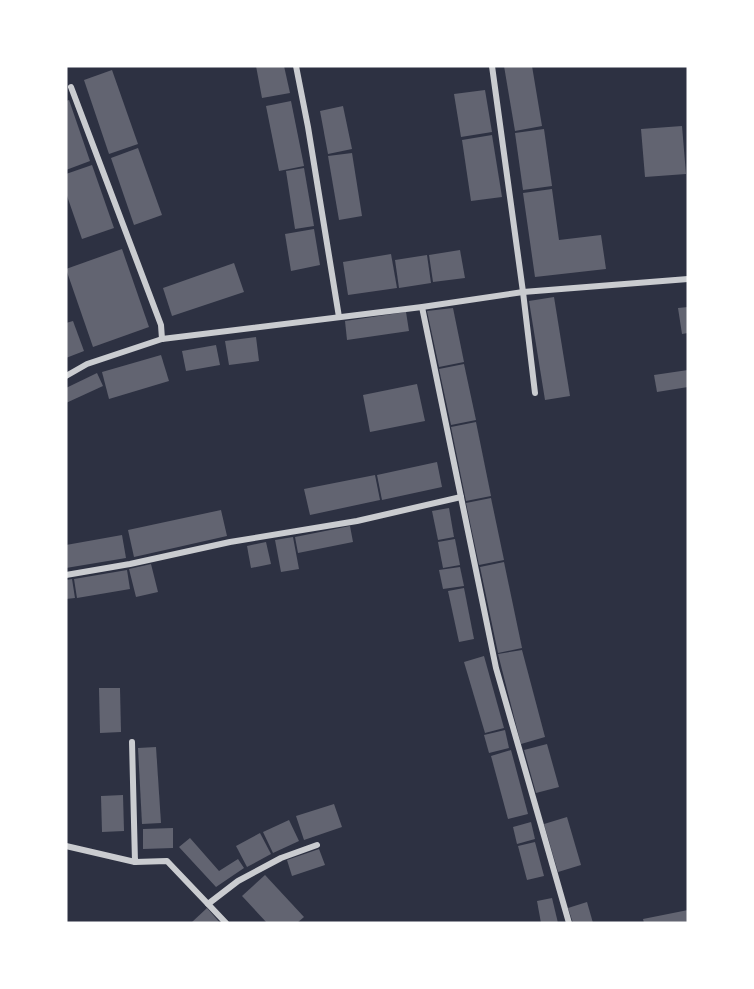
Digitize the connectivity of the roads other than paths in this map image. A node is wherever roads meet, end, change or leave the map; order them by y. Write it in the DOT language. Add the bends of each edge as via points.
graph roads {
  1 [pos="296,66"];
  2 [pos="492,66"];
  3 [pos="71,87"];
  4 [pos="688,279"];
  5 [pos="523,292"];
  6 [pos="422,307"];
  7 [pos="339,317"];
  8 [pos="162,339"];
  9 [pos="66,376"];
  10 [pos="535,393"];
  11 [pos="461,497"];
  12 [pos="66,575"];
  13 [pos="132,742"];
  14 [pos="317,845"];
  15 [pos="66,846"];
  16 [pos="135,862"];
  17 [pos="208,904"];
  18 [pos="226,923"];
  19 [pos="569,923"];
  1 -- 7 [label="street"];
  2 -- 5 [label="street"];
  3 -- 8 [label="street" via="161,325"];
  4 -- 5 [label="street"];
  5 -- 6 [label="street"];
  5 -- 10 [label="street"];
  6 -- 7 [label="street"];
  6 -- 11 [label="street"];
  7 -- 8 [label="street"];
  8 -- 9 [label="street" via="87,364"];
  11 -- 12 [label="street" via="357,521"];
  11 -- 19 [label="street" via="496,668"];
  13 -- 16 [label="street"];
  14 -- 17 [label="street" via="273,862 238,881"];
  15 -- 16 [label="street"];
  16 -- 17 [label="street" via="167,861"];
  17 -- 18 [label="street"];
}
